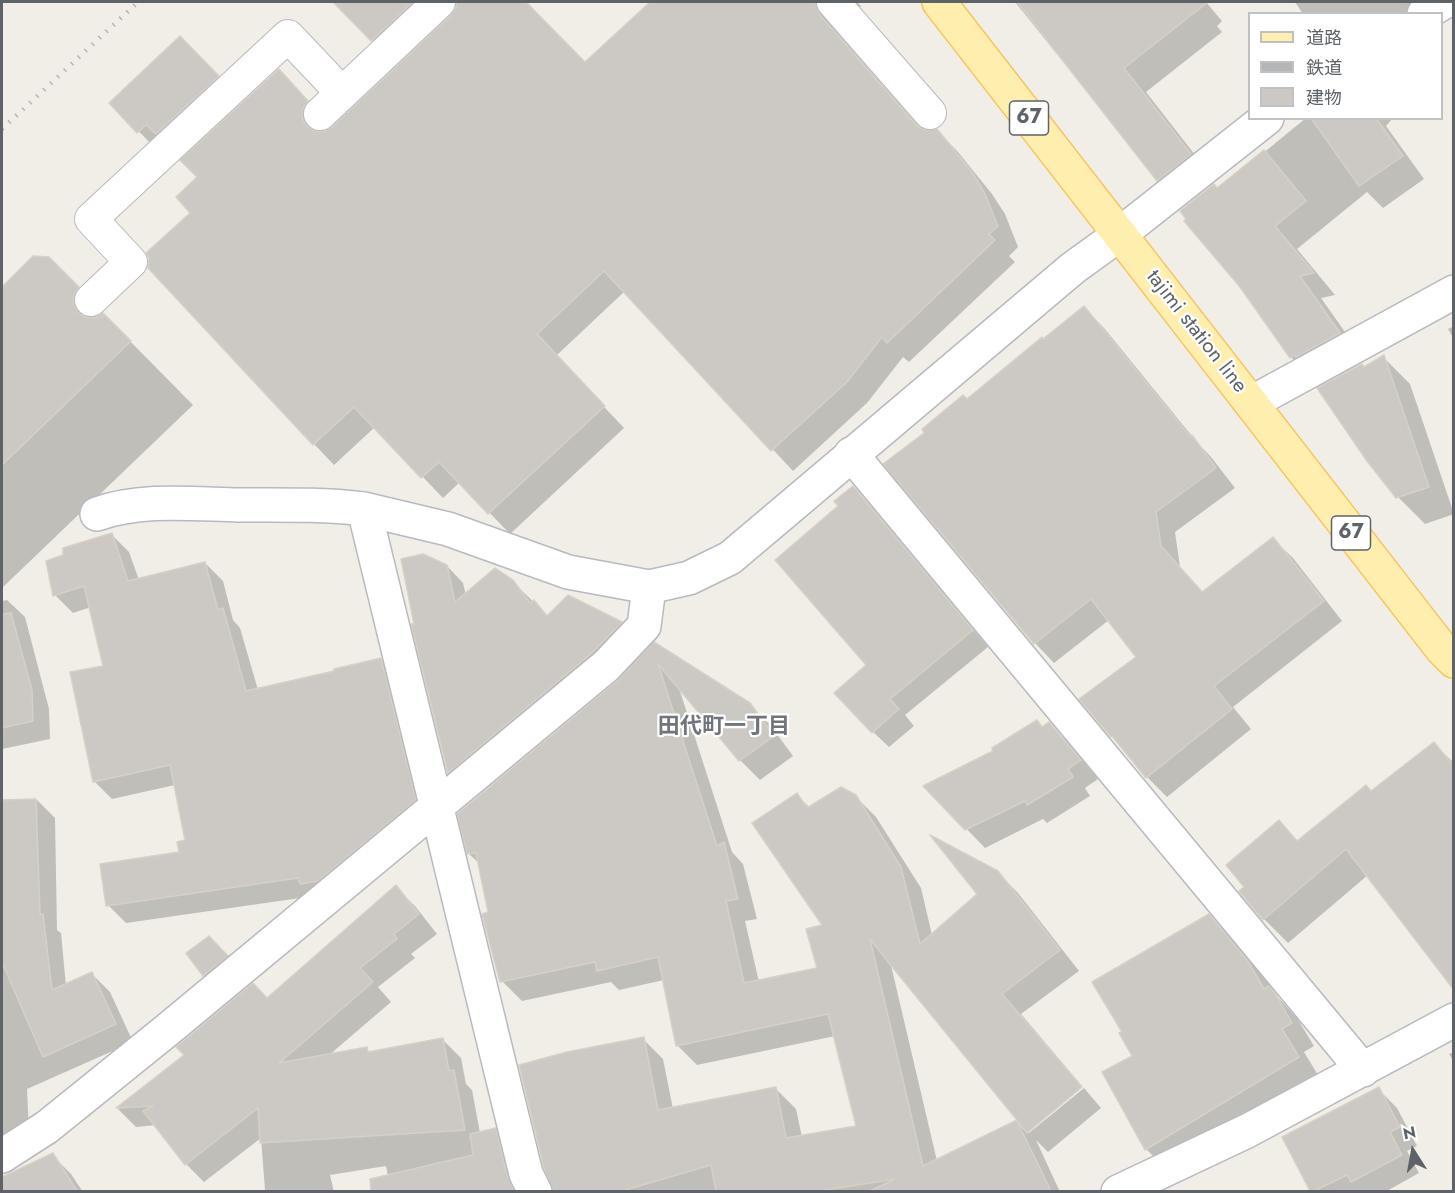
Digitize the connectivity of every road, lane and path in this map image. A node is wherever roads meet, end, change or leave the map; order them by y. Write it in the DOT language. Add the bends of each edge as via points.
graph roads {
  1 [pos="438,2"];
  2 [pos="833,2"];
  3 [pos="939,2"];
  4 [pos="1444,2"];
  5 [pos="1427,12"];
  6 [pos="930,113"];
  7 [pos="1264,120"];
  8 [pos="1120,234"];
  9 [pos="1454,292"];
  10 [pos="91,300"];
  11 [pos="1251,403"];
  12 [pos="851,454"];
  13 [pos="364,509"];
  14 [pos="97,514"];
  15 [pos="649,587"];
  16 [pos="1454,661"];
  17 [pos="437,805"];
  18 [pos="1454,1020"];
  19 [pos="1363,1070"];
  20 [pos="2,1156"];
  21 [pos="536,1191"];
  22 [pos="1119,1191"];
  1 -- 10 [label="street" via="331,104 288,36 91,219 131,262"];
  2 -- 6 [label="street"];
  3 -- 8 [label="main road, tajimi station line / 67"];
  4 -- 5 [label="street"];
  7 -- 8 [label="street"];
  8 -- 11 [label="main road, tajimi station line / 67"];
  8 -- 12 [label="street" via="1073,268"];
  9 -- 11 [label="street"];
  11 -- 16 [label="main road, tajimi station line / 67"];
  12 -- 15 [label="street" via="730,558 689,578"];
  12 -- 19 [label="street"];
  13 -- 14 [label="street" via="325,504 183,504 118,507"];
  13 -- 15 [label="street" via="448,529 568,572"];
  13 -- 17 [label="street"];
  15 -- 17 [label="street" via="644,626 606,666"];
  17 -- 20 [label="street" via="166,1031 47,1127"];
  17 -- 21 [label="street" via="526,1174"];
  18 -- 19 [label="street"];
  19 -- 22 [label="street" via="1247,1131"];
}
